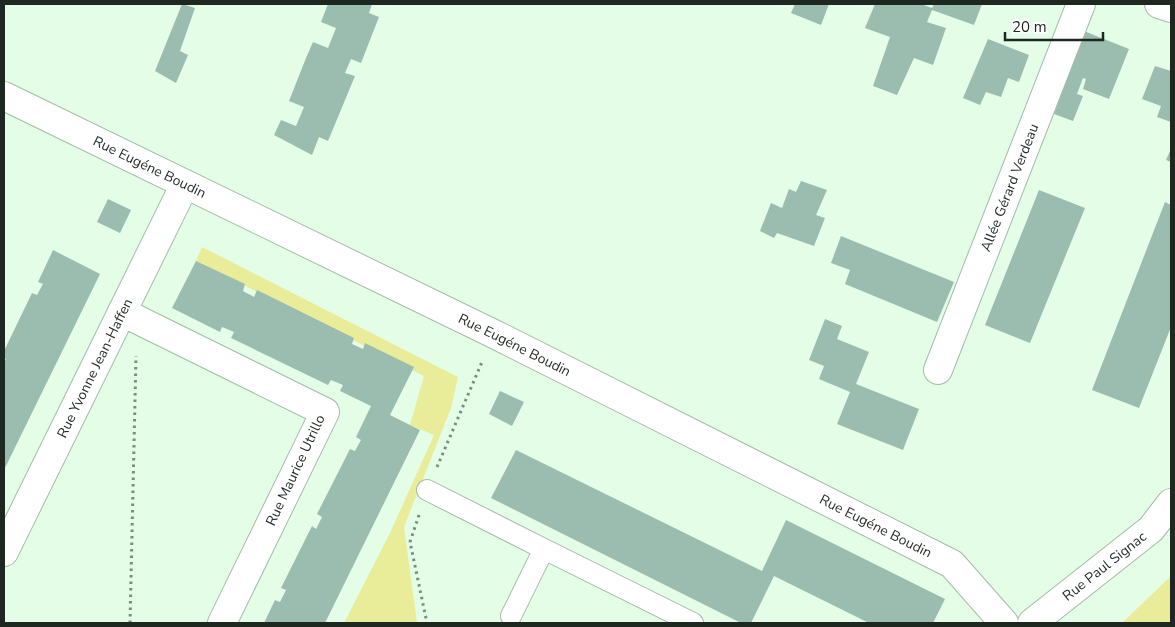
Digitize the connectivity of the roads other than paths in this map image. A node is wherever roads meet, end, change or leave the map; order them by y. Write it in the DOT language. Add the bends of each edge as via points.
graph roads {
  1 [pos="1080,4"];
  2 [pos="1159,4"];
  3 [pos="1171,8"];
  4 [pos="4,96"];
  5 [pos="185,184"];
  6 [pos="129,316"];
  7 [pos="938,370"];
  8 [pos="427,490"];
  9 [pos="1171,503"];
  10 [pos="544,549"];
  11 [pos="4,552"];
  12 [pos="511,616"];
  13 [pos="222,623"];
  14 [pos="693,623"];
  15 [pos="1004,623"];
  16 [pos="1032,623"];
  1 -- 7 [label="street, Allée Gérard Verdeau"];
  2 -- 3 [label="street"];
  4 -- 5 [label="street, Rue Eugéne Boudin"];
  5 -- 6 [label="street, Rue Yvonne Jean-Haffen"];
  5 -- 15 [label="street, Rue Eugéne Boudin" via="494,334 952,564"];
  6 -- 11 [label="street, Rue Yvonne Jean-Haffen"];
  6 -- 13 [label="street, Rue Maurice Utrillo" via="325,412"];
  8 -- 10 [label="lane"];
  9 -- 16 [label="street, Rue Paul Signac" via="1151,529"];
  10 -- 12 [label="lane"];
  10 -- 14 [label="lane"];
}
